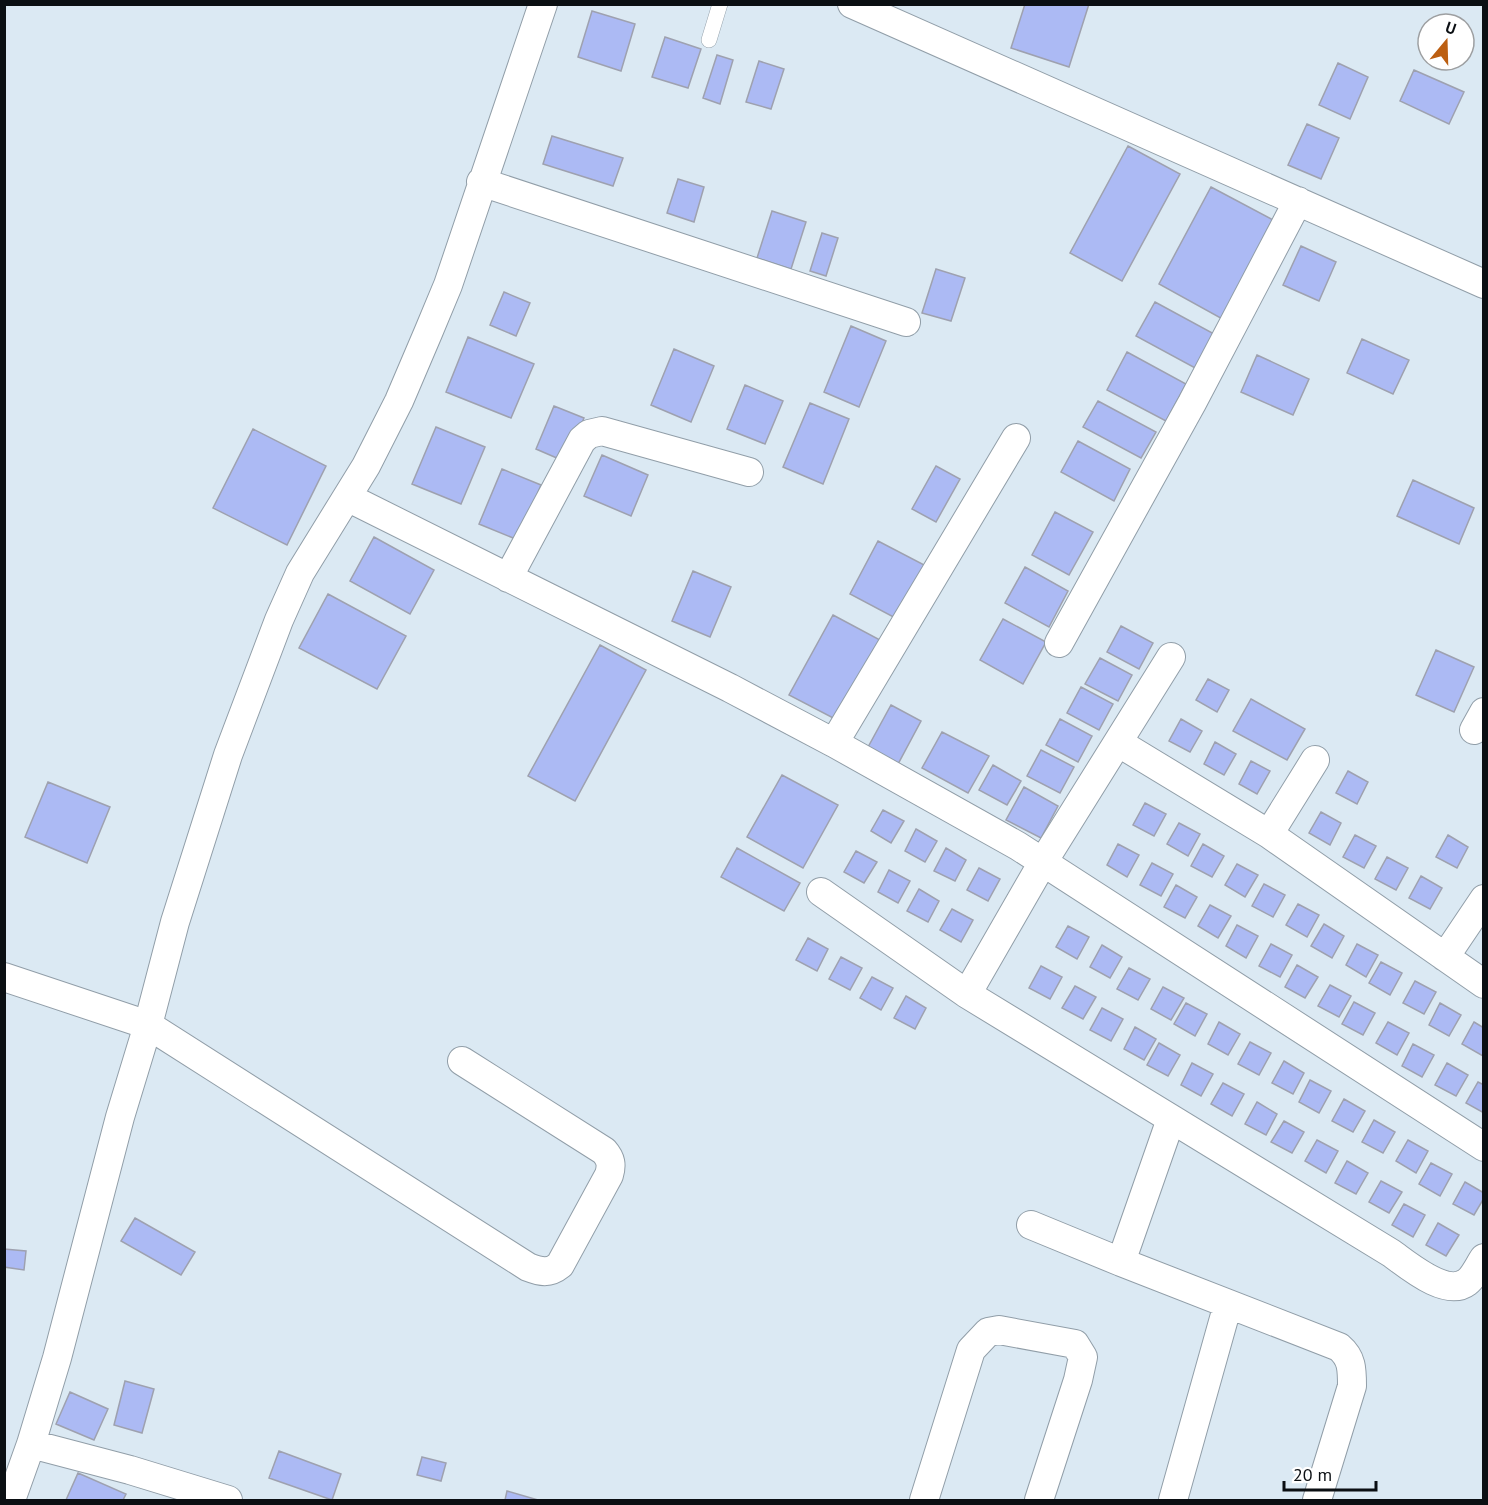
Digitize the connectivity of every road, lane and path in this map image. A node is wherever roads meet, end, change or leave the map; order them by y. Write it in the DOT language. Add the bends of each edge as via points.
graph roads {
  1 [pos="543,4"];
  2 [pos="720,4"];
  3 [pos="852,4"];
  4 [pos="709,40"];
  5 [pos="481,182"];
  6 [pos="1298,201"];
  7 [pos="1484,284"];
  8 [pos="906,322"];
  9 [pos="1016,438"];
  10 [pos="749,472"];
  11 [pos="347,497"];
  12 [pos="508,578"];
  13 [pos="1059,643"];
  14 [pos="1171,657"];
  15 [pos="834,743"];
  16 [pos="1119,743"];
  17 [pos="1315,760"];
  18 [pos="1269,834"];
  19 [pos="1043,862"];
  20 [pos="821,892"];
  21 [pos="1484,899"];
  22 [pos="1445,957"];
  23 [pos="4,977"];
  24 [pos="1484,984"];
  25 [pos="967,994"];
  26 [pos="148,1024"];
  27 [pos="462,1061"];
  28 [pos="1171,1119"];
  29 [pos="1484,1147"];
  30 [pos="1031,1224"];
  31 [pos="1484,1258"];
  32 [pos="1121,1262"];
  33 [pos="1228,1304"];
  34 [pos="31,1444"];
  35 [pos="11,1500"];
  36 [pos="228,1500"];
  37 [pos="924,1500"];
  38 [pos="1039,1500"];
  39 [pos="1173,1500"];
  40 [pos="1317,1500"];
  1 -- 5 [label="street"];
  2 -- 4 [label="lane"];
  3 -- 6 [label="street"];
  5 -- 8 [label="street"];
  5 -- 11 [label="street" via="428,333 399,401"];
  6 -- 7 [label="street"];
  6 -- 13 [label="street"];
  9 -- 15 [label="street"];
  10 -- 12 [label="street" via="595,431 582,440"];
  11 -- 12 [label="street"];
  11 -- 26 [label="street" via="300,573 228,755 175,922"];
  12 -- 15 [label="street"];
  14 -- 16 [label="street"];
  15 -- 19 [label="street"];
  16 -- 18 [label="street"];
  16 -- 19 [label="street"];
  17 -- 18 [label="street"];
  18 -- 22 [label="street"];
  19 -- 25 [label="street"];
  19 -- 29 [label="street"];
  20 -- 25 [label="street"];
  21 -- 22 [label="street"];
  22 -- 24 [label="street"];
  23 -- 26 [label="street"];
  25 -- 28 [label="street"];
  26 -- 27 [label="street" via="528,1267 553,1271 560,1265 609,1175 609,1157"];
  26 -- 34 [label="street"];
  28 -- 31 [label="street" via="1432,1281 1455,1286 1467,1282"];
  28 -- 32 [label="street"];
  30 -- 32 [label="street"];
  32 -- 33 [label="street"];
  33 -- 39 [label="street"];
  33 -- 40 [label="street" via="1339,1347 1348,1356 1353,1386"];
  34 -- 35 [label="street"];
  34 -- 36 [label="street"];
  37 -- 38 [label="street" via="971,1350 988,1332 999,1330 1075,1344 1083,1357"];
}
